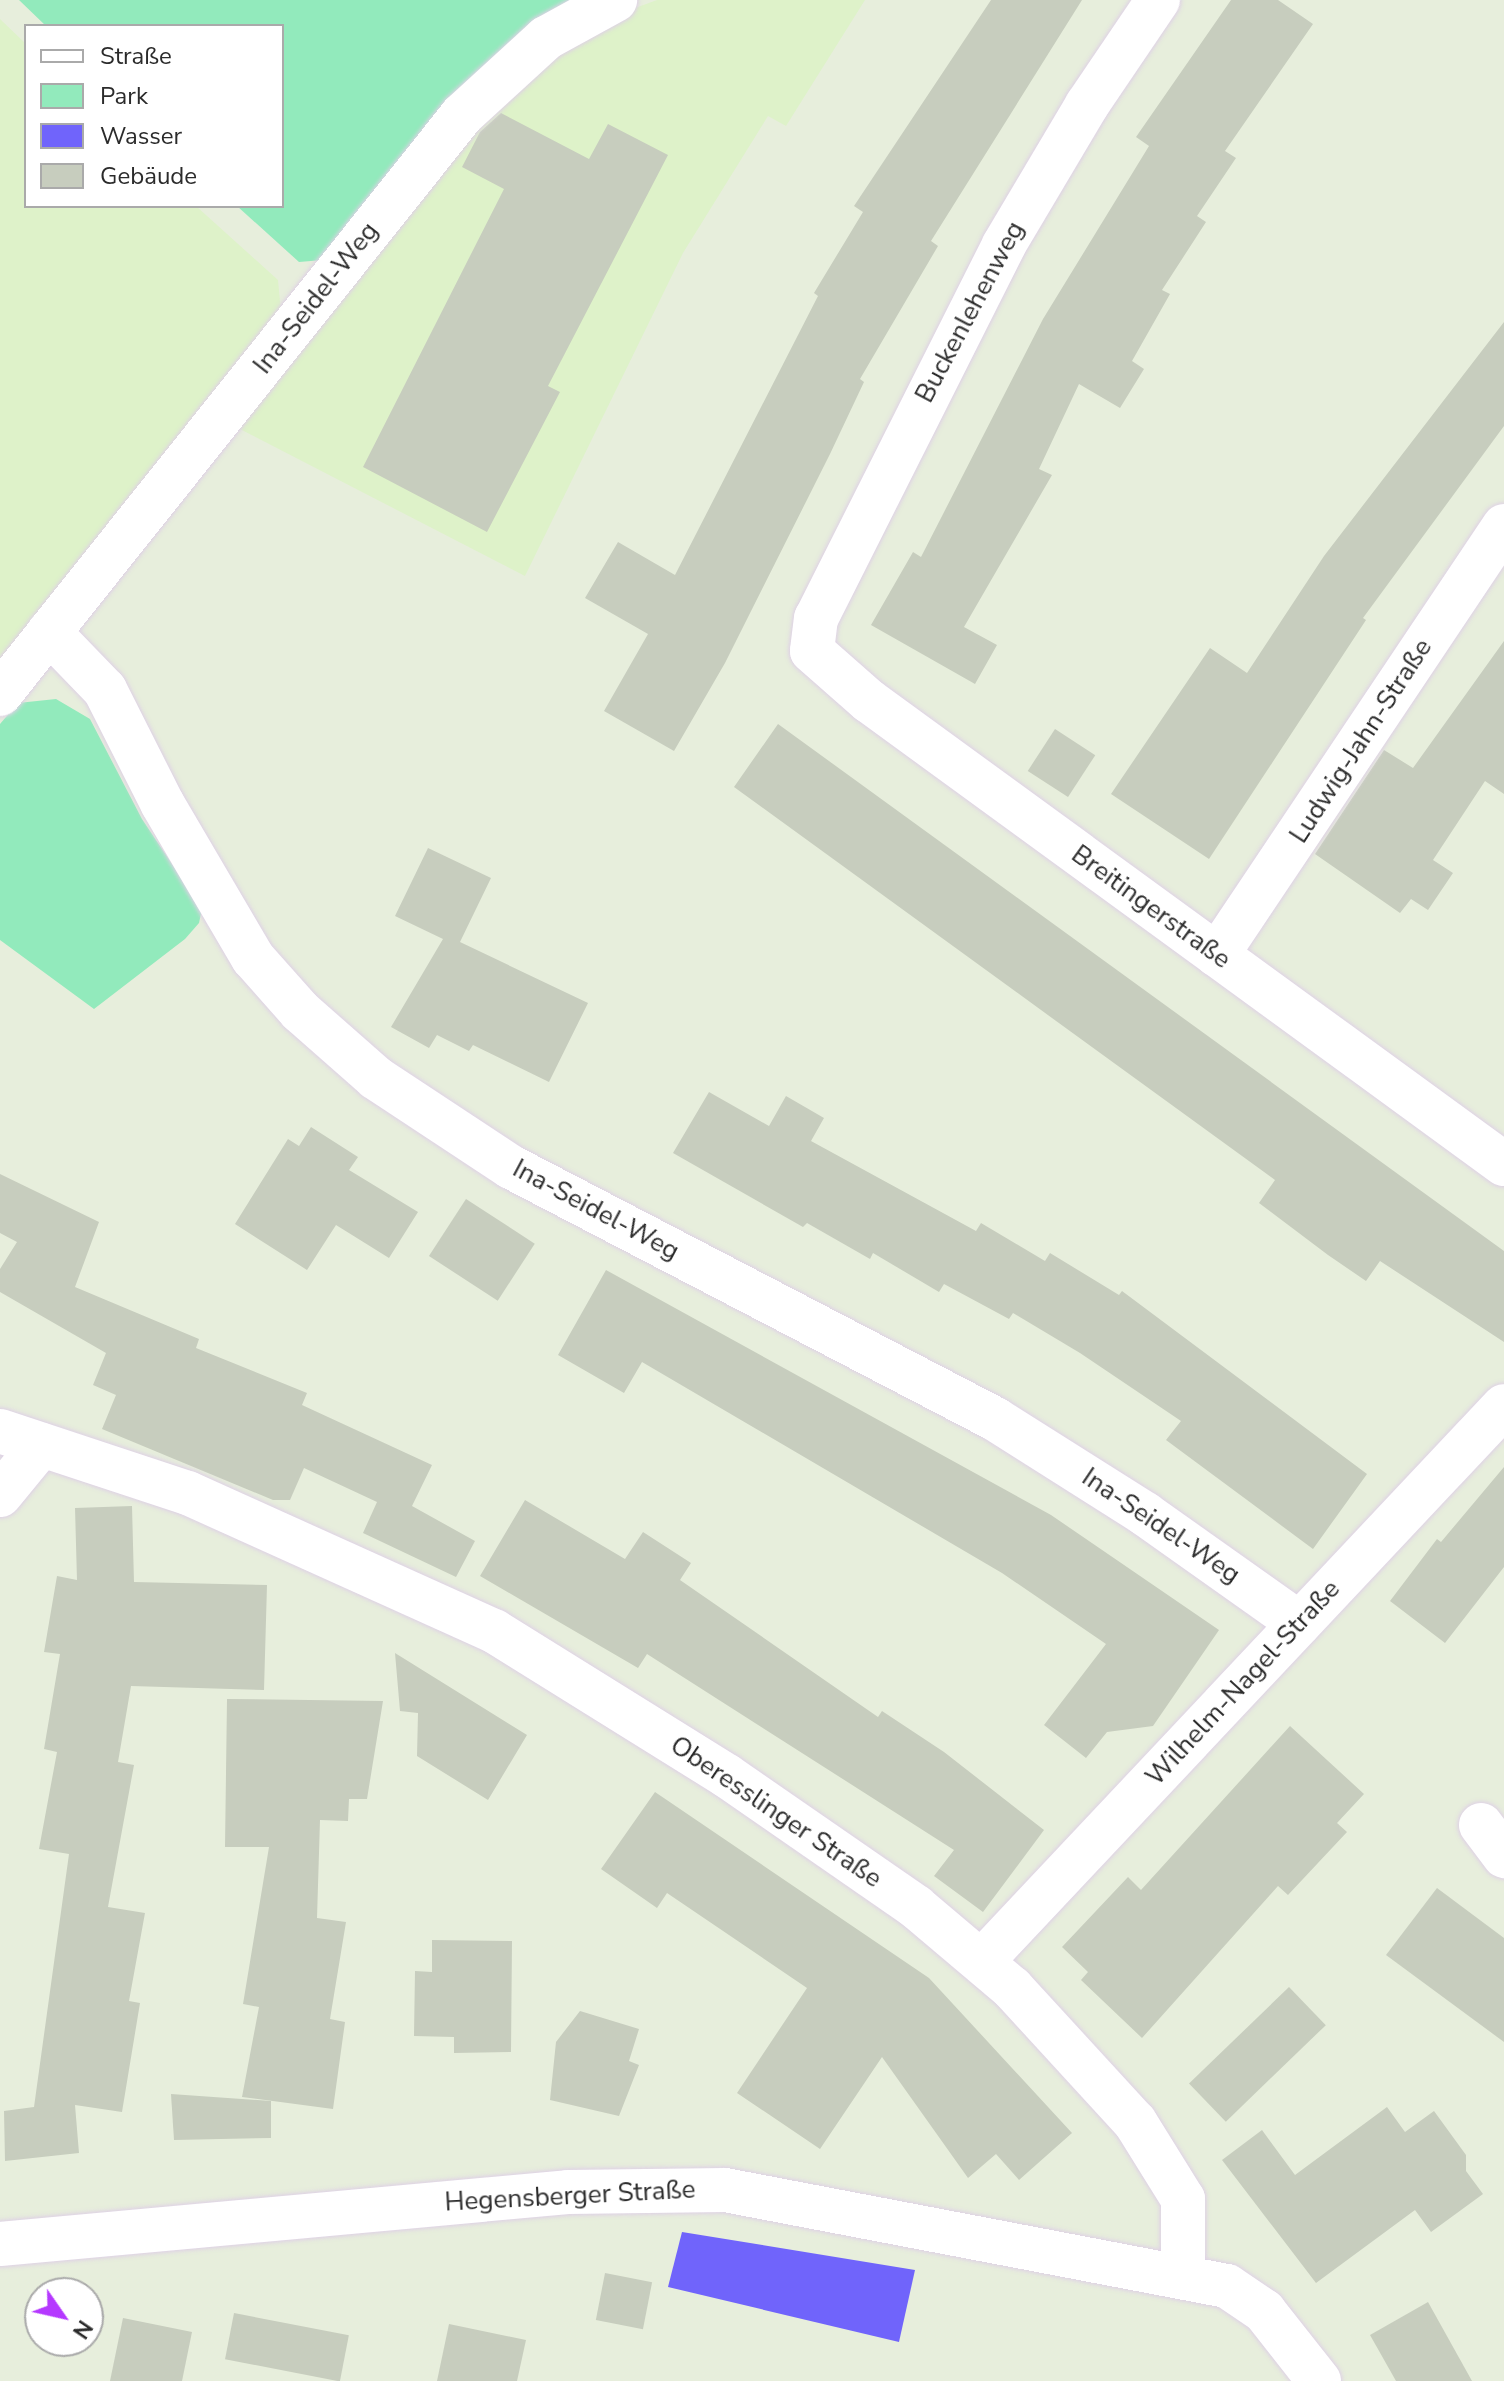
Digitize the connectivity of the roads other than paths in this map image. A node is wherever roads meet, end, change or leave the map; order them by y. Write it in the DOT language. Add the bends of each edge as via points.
graph roads {
  1 [pos="615,0"];
  2 [pos="1158,0"];
  3 [pos="1504,526"];
  4 [pos="49,632"];
  5 [pos="810,640"];
  6 [pos="0,694"];
  7 [pos="1217,955"];
  8 [pos="1504,1164"];
  9 [pos="1504,1406"];
  10 [pos="0,1431"];
  11 [pos="41,1445"];
  12 [pos="0,1495"];
  13 [pos="1299,1623"];
  14 [pos="983,1960"];
  15 [pos="0,2244"];
  16 [pos="1183,2276"];
  17 [pos="1319,2381"];
  1 -- 4 [label="street, Ina-Seidel-Weg" via="566,24 522,56 451,127"];
  2 -- 5 [label="street, Buckenlehenweg" via="1034,190 873,501"];
  3 -- 7 [label="street, Ludwig-Jahn-Straße"];
  4 -- 6 [label="street, Ina-Seidel-Weg"];
  4 -- 13 [label="street, Ina-Seidel-Weg" via="105,690 162,803 253,958 300,1011 376,1078 511,1167 995,1419 1145,1514"];
  5 -- 7 [label="street, Breitingerstraße" via="817,659 835,675"];
  7 -- 8 [label="street, Breitingerstraße"];
  9 -- 13 [label="street, Wilhelm-Nagel-Straße"];
  10 -- 11 [label="street, Oberesslinger Straße"];
  11 -- 12 [label="street"];
  11 -- 14 [label="street, Oberesslinger Straße" via="188,1493 519,1645 727,1776"];
  13 -- 14 [label="street, Wilhelm-Nagel-Straße"];
  14 -- 16 [label="street, Oberesslinger Straße" via="1092,2070 1172,2175 1186,2211"];
  15 -- 16 [label="street, Hegensberger Straße" via="568,2192 687,2188 760,2194"];
  16 -- 17 [label="street" via="1227,2286 1255,2302"];
}
